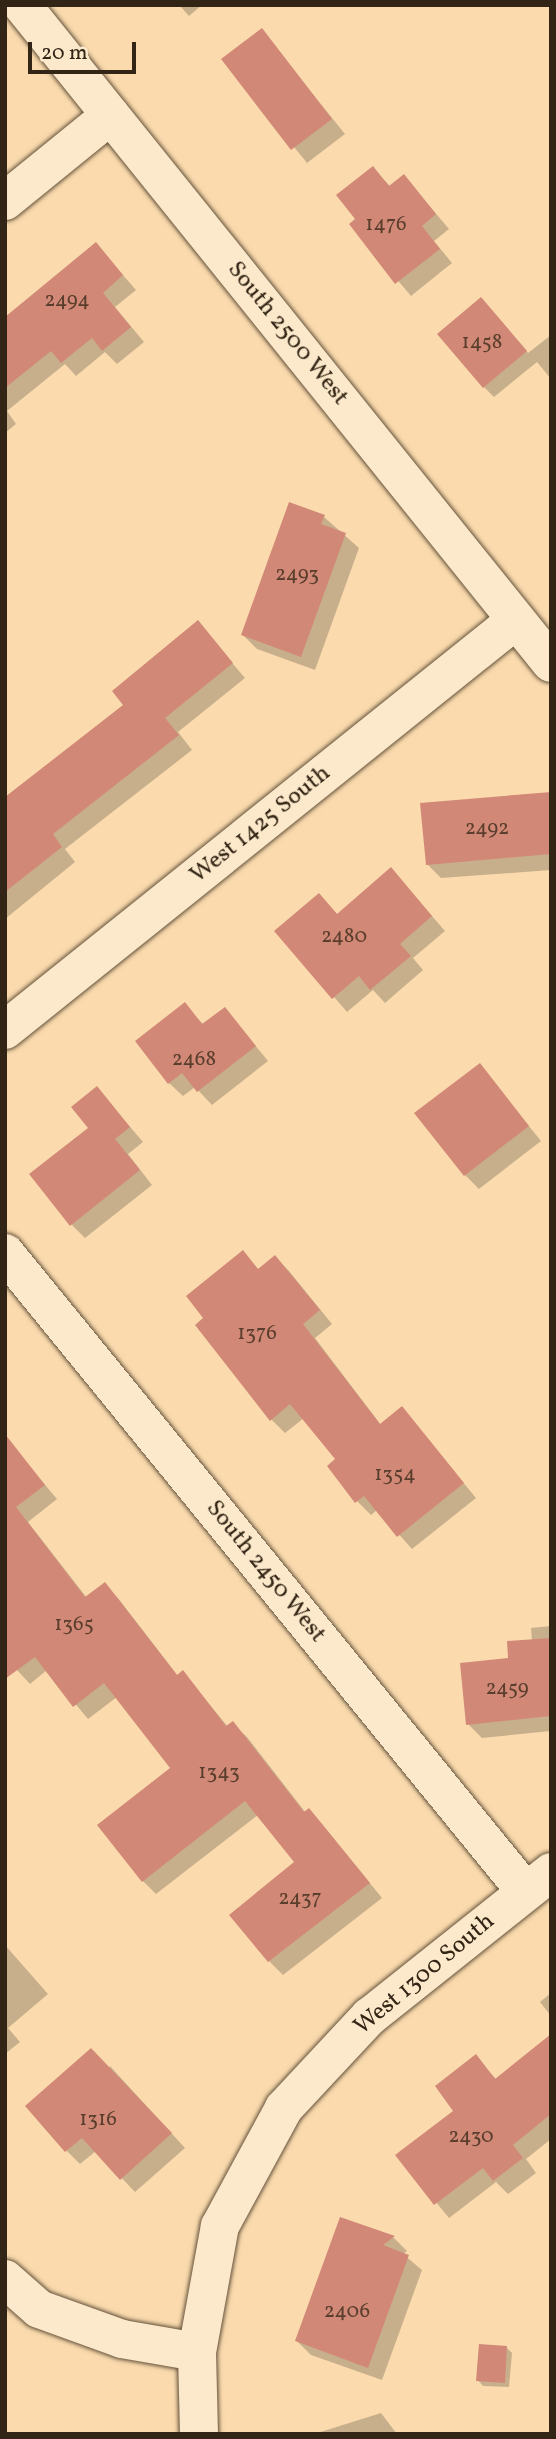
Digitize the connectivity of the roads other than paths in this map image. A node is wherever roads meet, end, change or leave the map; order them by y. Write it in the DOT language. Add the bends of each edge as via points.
graph roads {
  1 [pos="22,5"];
  2 [pos="111,116"];
  3 [pos="5,201"];
  4 [pos="516,620"];
  5 [pos="551,663"];
  6 [pos="5,1030"];
  7 [pos="5,1253"];
  8 [pos="538,1882"];
  9 [pos="5,2279"];
  10 [pos="197,2353"];
  11 [pos="199,2434"];
  1 -- 2 [label="street, South 2500 West"];
  2 -- 3 [label="street"];
  2 -- 4 [label="street, South 2500 West"];
  4 -- 5 [label="street, South 2500 West"];
  4 -- 6 [label="street, West 1425 South"];
  7 -- 8 [label="street, South 2450 West"];
  8 -- 10 [label="street, West 1300 South" via="369,2017 284,2108 220,2226"];
  9 -- 10 [label="street" via="39,2309 122,2339"];
  10 -- 11 [label="street, West 1300 South"];
}
